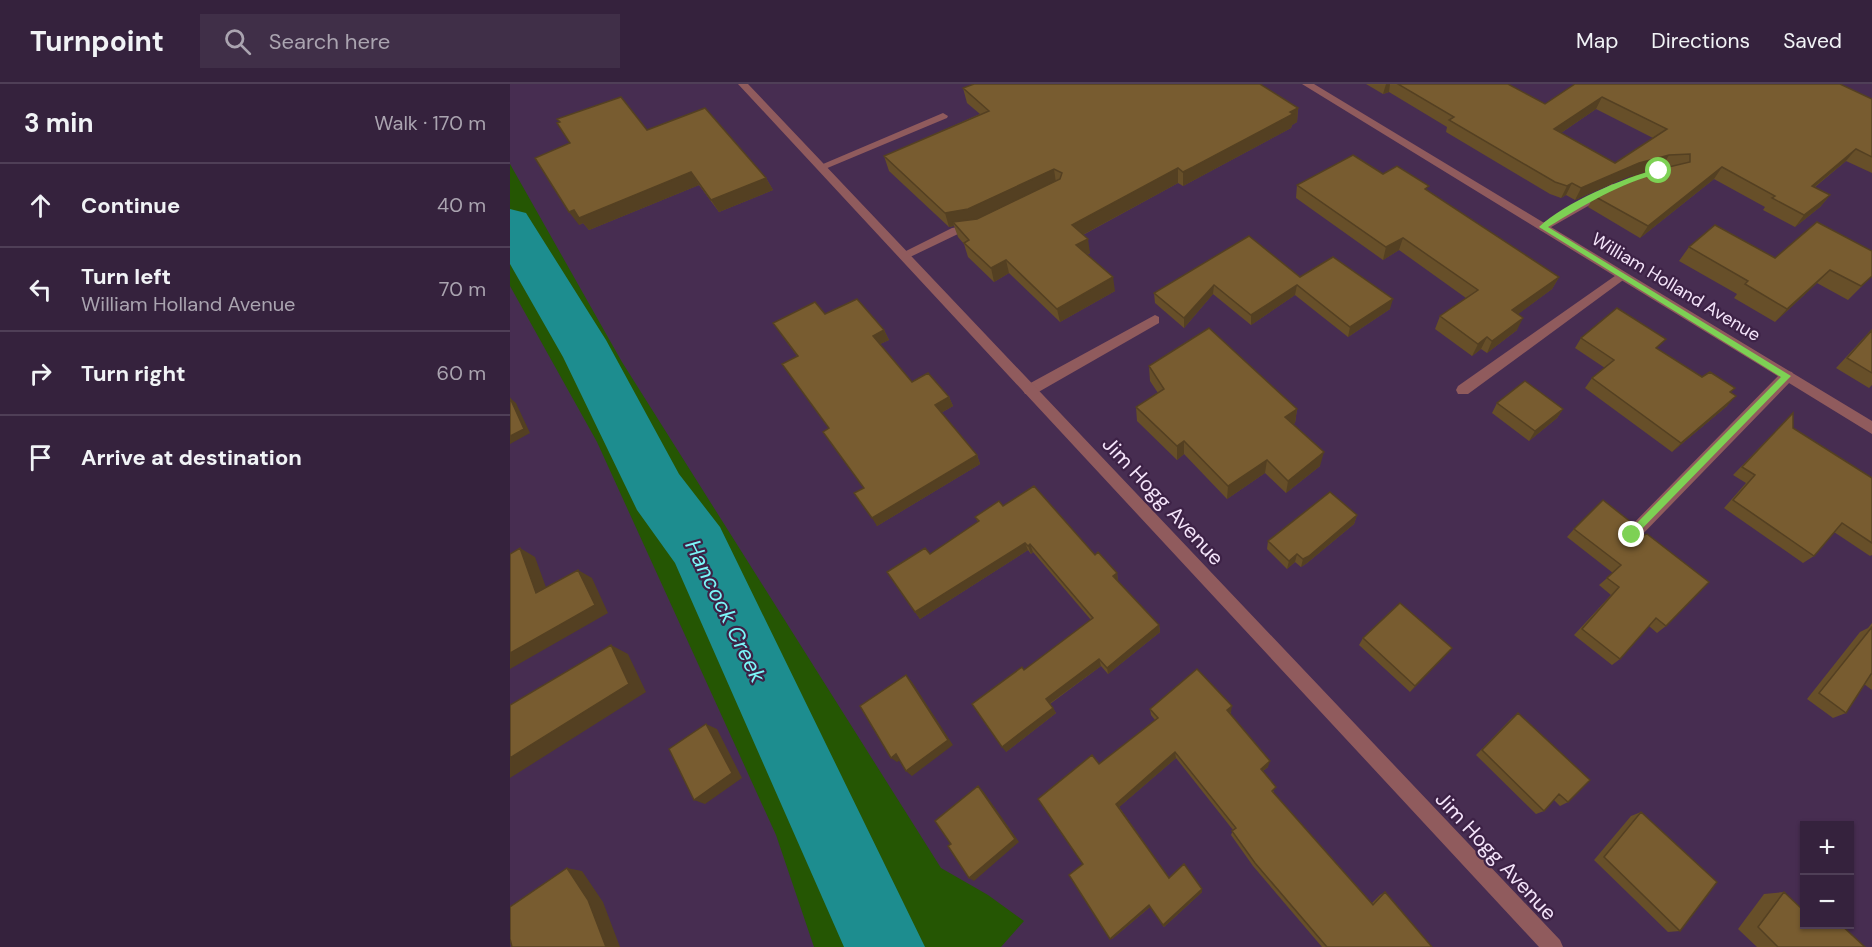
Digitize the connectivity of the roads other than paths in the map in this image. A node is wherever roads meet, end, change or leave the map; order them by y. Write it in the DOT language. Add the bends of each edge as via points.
graph roads {
  1 [pos="743,84"];
  2 [pos="1307,84"];
  3 [pos="943,116"];
  4 [pos="821,167"];
  5 [pos="1628,181"];
  6 [pos="986,224"];
  7 [pos="1542,227"];
  8 [pos="903,255"];
  9 [pos="1622,275"];
  10 [pos="1155,320"];
  11 [pos="1787,376"];
  12 [pos="1030,390"];
  13 [pos="1463,390"];
  14 [pos="1872,428"];
  15 [pos="1632,535"];
  16 [pos="1552,947"];
  1 -- 4 [label="street, Jim Hogg Avenue"];
  2 -- 7 [label="street, William Holland Avenue"];
  3 -- 4 [label="street"];
  4 -- 8 [label="street, Jim Hogg Avenue"];
  5 -- 7 [label="street"];
  6 -- 8 [label="street" via="956,231"];
  7 -- 9 [label="street, William Holland Avenue"];
  8 -- 12 [label="street, Jim Hogg Avenue"];
  9 -- 11 [label="street, William Holland Avenue"];
  9 -- 13 [label="street"];
  10 -- 12 [label="street"];
  11 -- 14 [label="street, William Holland Avenue"];
  11 -- 15 [label="street"];
  12 -- 16 [label="street, Jim Hogg Avenue"];
}
